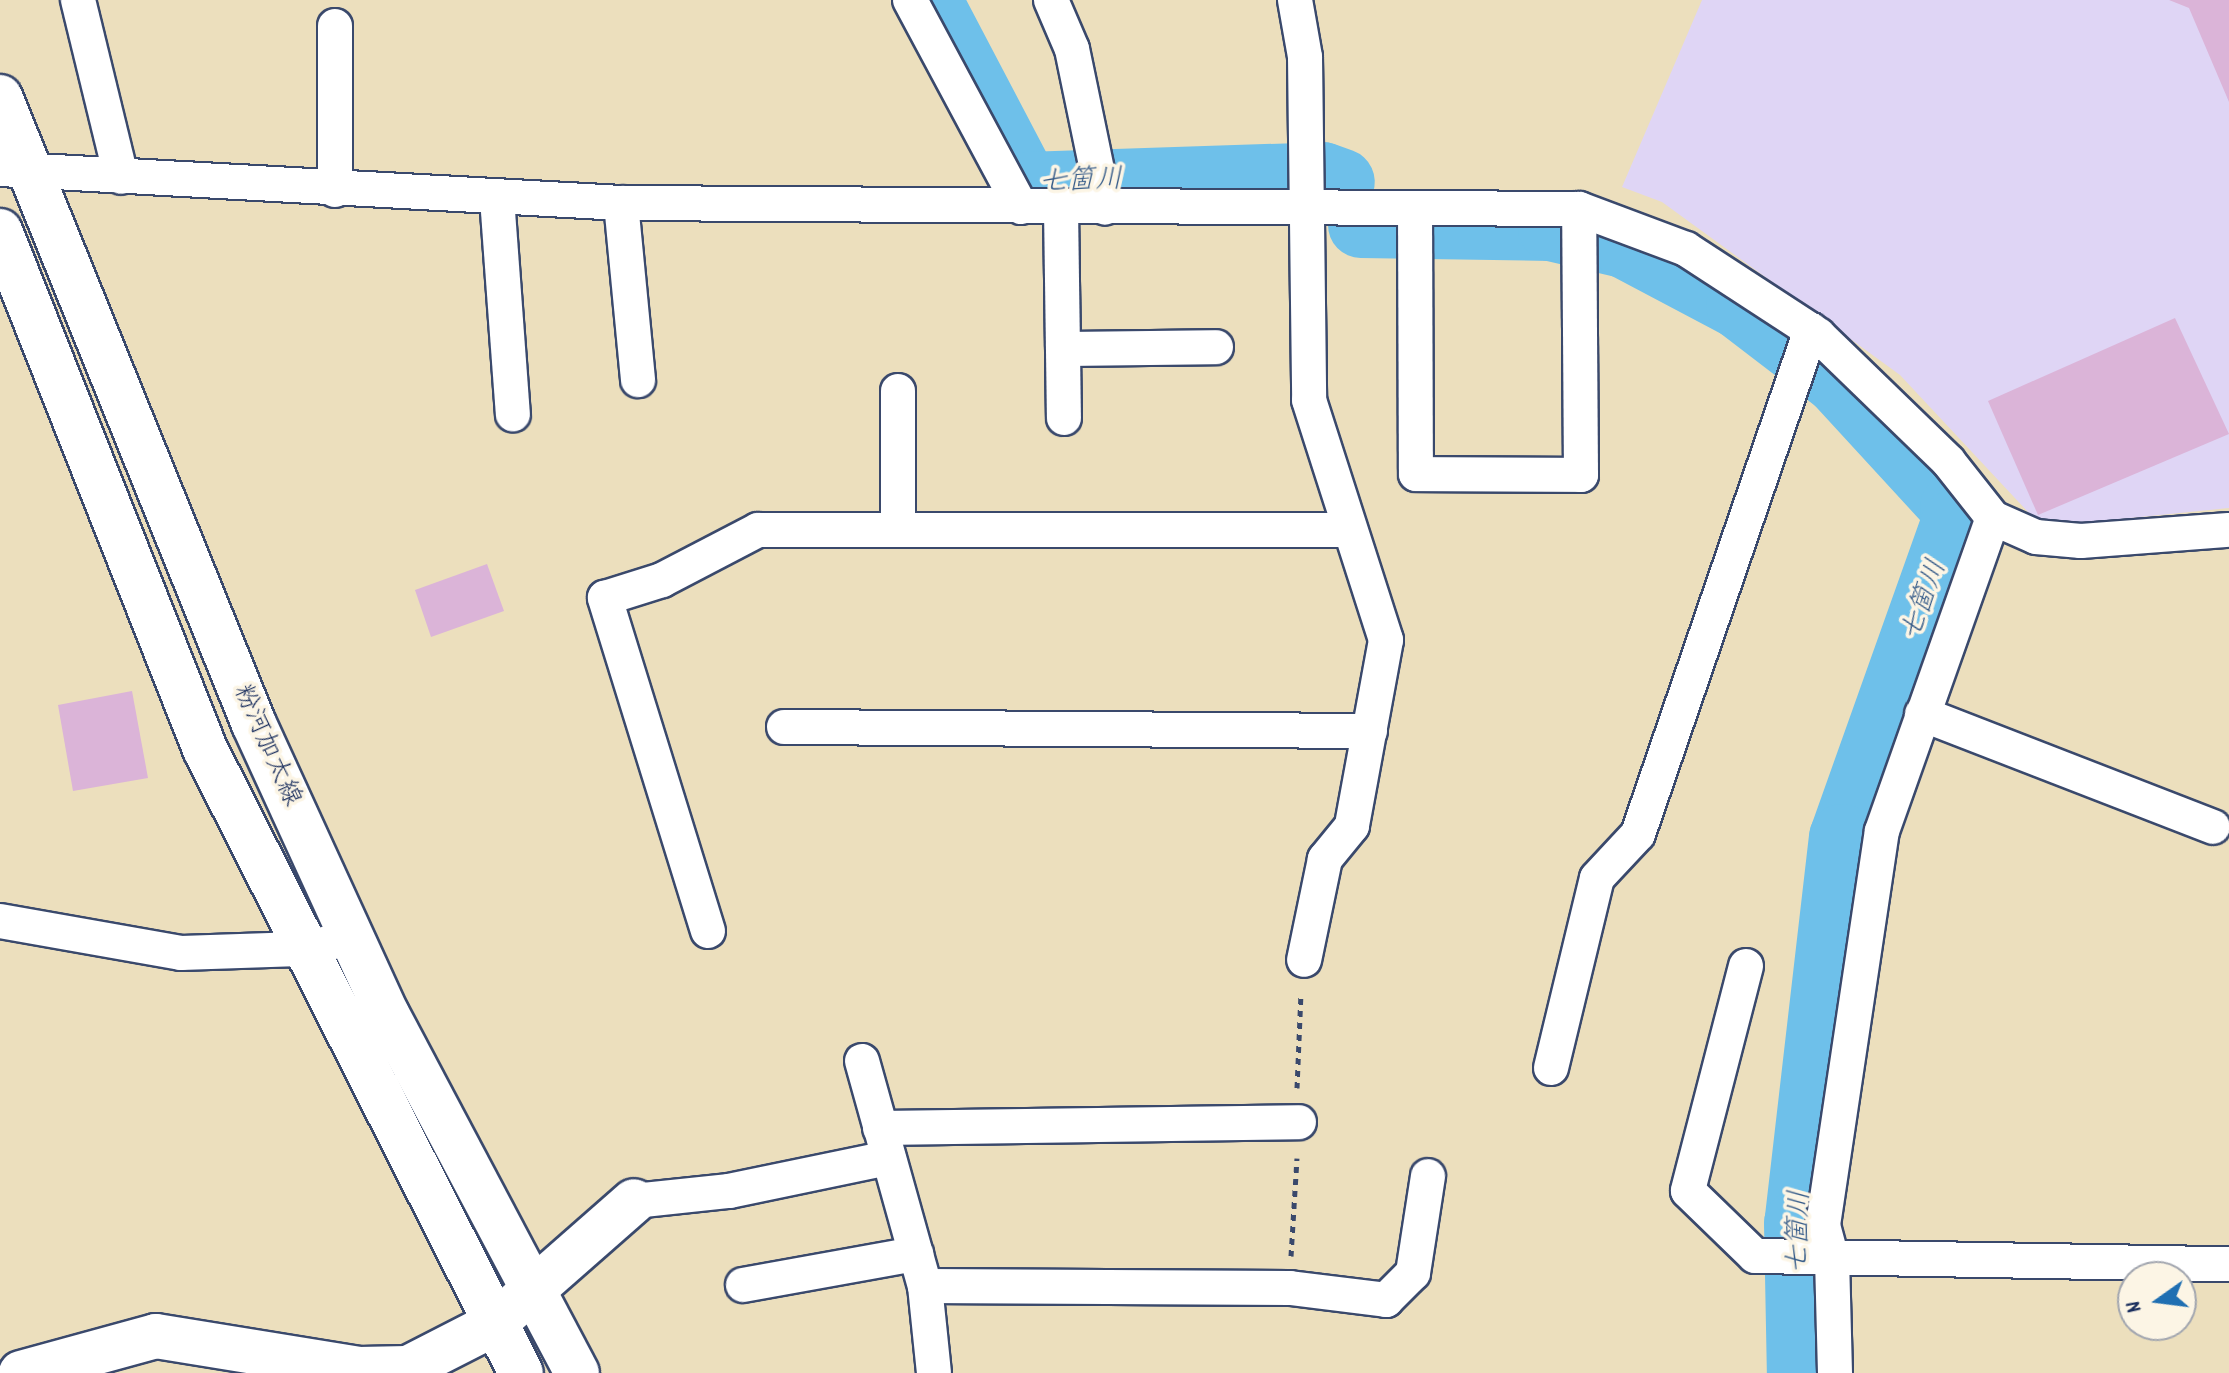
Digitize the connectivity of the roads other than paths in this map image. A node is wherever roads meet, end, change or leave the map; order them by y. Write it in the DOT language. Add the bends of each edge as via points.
graph roads {
  1 [pos="78,0"];
  2 [pos="910,0"];
  3 [pos="1051,0"];
  4 [pos="1295,0"];
  5 [pos="335,26"];
  6 [pos="0,97"];
  7 [pos="14,170"];
  8 [pos="121,177"];
  9 [pos="1306,187"];
  10 [pos="335,190"];
  11 [pos="1103,191"];
  12 [pos="497,198"];
  13 [pos="621,203"];
  14 [pos="1021,207"];
  15 [pos="1061,208"];
  16 [pos="1415,213"];
  17 [pos="1580,229"];
  18 [pos="0,231"];
  19 [pos="1216,347"];
  20 [pos="1805,347"];
  21 [pos="1063,349"];
  22 [pos="638,380"];
  23 [pos="898,391"];
  24 [pos="513,414"];
  25 [pos="1064,418"];
  26 [pos="1993,518"];
  27 [pos="898,530"];
  28 [pos="1349,530"];
  29 [pos="2229,530"];
  30 [pos="1922,714"];
  31 [pos="784,727"];
  32 [pos="1370,731"];
  33 [pos="2213,827"];
  34 [pos="0,921"];
  35 [pos="708,931"];
  36 [pos="352,938"];
  37 [pos="300,949"];
  38 [pos="1304,960"];
  39 [pos="1746,966"];
  40 [pos="862,1061"];
  41 [pos="1551,1068"];
  42 [pos="1299,1122"];
  43 [pos="885,1143"];
  44 [pos="1428,1176"];
  45 [pos="634,1201"];
  46 [pos="916,1254"];
  47 [pos="1807,1258"];
  48 [pos="2229,1264"];
  49 [pos="743,1285"];
  50 [pos="925,1286"];
  51 [pos="533,1294"];
  52 [pos="494,1324"];
  53 [pos="21,1373"];
  54 [pos="521,1373"];
  55 [pos="577,1373"];
  56 [pos="934,1373"];
  57 [pos="1835,1373"];
  1 -- 8 [label="street"];
  2 -- 14 [label="street"];
  3 -- 11 [label="street" via="1072,49"];
  4 -- 9 [label="street" via="1305,57"];
  5 -- 10 [label="street"];
  6 -- 7 [label="main road, 粉河加太線"];
  7 -- 8 [label="street"];
  7 -- 36 [label="main road, 粉河加太線"];
  8 -- 10 [label="street"];
  9 -- 11 [label="street"];
  9 -- 16 [label="street"];
  9 -- 28 [label="street" via="1309,400"];
  10 -- 12 [label="street"];
  11 -- 15 [label="street"];
  12 -- 13 [label="street"];
  12 -- 24 [label="street"];
  13 -- 14 [label="street"];
  13 -- 22 [label="street"];
  14 -- 15 [label="street"];
  15 -- 21 [label="street"];
  16 -- 17 [label="street"];
  16 -- 17 [label="street" via="1416,474 1581,475"];
  17 -- 20 [label="street" via="1686,249"];
  18 -- 37 [label="main road" via="205,749"];
  19 -- 21 [label="street"];
  20 -- 26 [label="street" via="1948,461"];
  20 -- 41 [label="street" via="1638,834 1597,878"];
  21 -- 25 [label="street"];
  23 -- 27 [label="street"];
  26 -- 29 [label="street" via="2036,537 2081,541"];
  26 -- 30 [label="street"];
  27 -- 28 [label="street"];
  27 -- 35 [label="street" via="758,530 662,580 605,598"];
  28 -- 32 [label="street" via="1386,640"];
  30 -- 33 [label="street"];
  30 -- 47 [label="street" via="1882,831 1823,1225"];
  31 -- 32 [label="street"];
  32 -- 38 [label="street" via="1352,826 1325,859"];
  34 -- 37 [label="street" via="181,953"];
  36 -- 37 [label="street"];
  36 -- 51 [label="main road, 粉河加太線"];
  37 -- 52 [label="main road"];
  39 -- 47 [label="street" via="1688,1191 1755,1256"];
  40 -- 43 [label="street"];
  42 -- 43 [label="street"];
  43 -- 45 [label="street" via="729,1191"];
  43 -- 46 [label="street"];
  44 -- 50 [label="street" via="1413,1273 1386,1300 1290,1288"];
  45 -- 51 [label="main road"];
  46 -- 49 [label="street"];
  46 -- 50 [label="street"];
  47 -- 48 [label="street"];
  47 -- 57 [label="street"];
  50 -- 56 [label="street"];
  51 -- 52 [label="main road"];
  51 -- 55 [label="main road, 粉河加太線"];
  52 -- 53 [label="main road" via="408,1368 359,1369 156,1336"];
  52 -- 54 [label="main road"];
}
